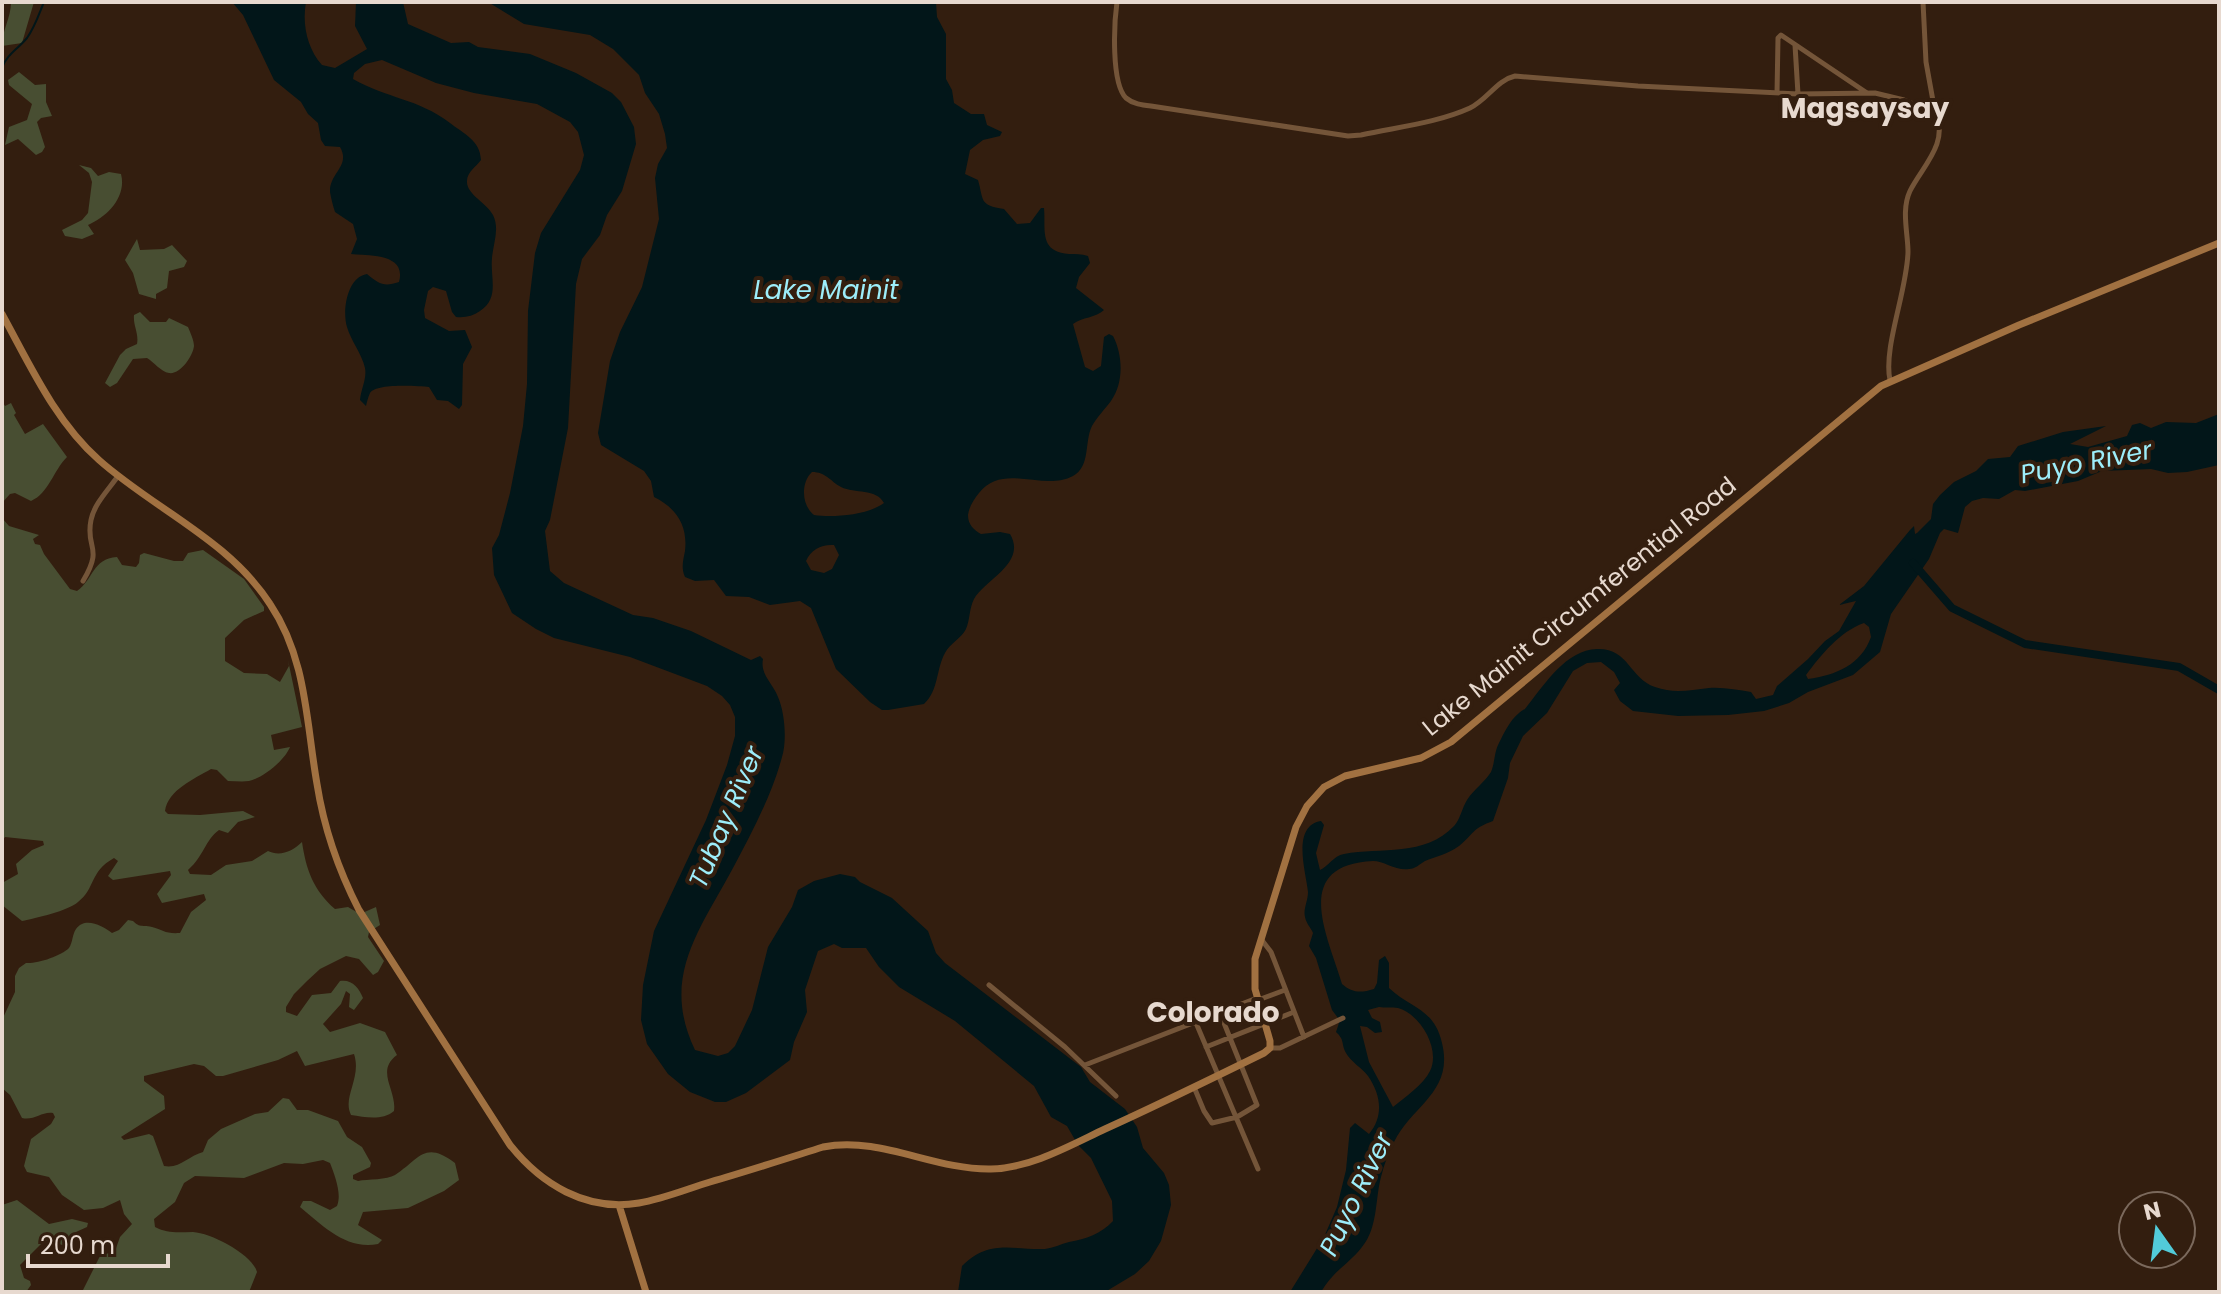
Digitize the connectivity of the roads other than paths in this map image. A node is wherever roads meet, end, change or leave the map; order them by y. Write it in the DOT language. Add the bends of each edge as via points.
graph roads {
  1 [pos="1117,2"];
  2 [pos="1923,2"];
  3 [pos="1795,44"];
  4 [pos="1777,93"];
  5 [pos="1868,93"];
  6 [pos="1798,94"];
  7 [pos="1935,113"];
  8 [pos="2219,243"];
  9 [pos="2,314"];
  10 [pos="1890,380"];
  11 [pos="118,476"];
  12 [pos="83,581"];
  13 [pos="1260,939"];
  14 [pos="989,985"];
  15 [pos="1285,990"];
  16 [pos="1257,999"];
  17 [pos="1188,1004"];
  18 [pos="1294,1012"];
  19 [pos="1220,1013"];
  20 [pos="1343,1018"];
  21 [pos="1196,1023"];
  22 [pos="1265,1023"];
  23 [pos="1230,1037"];
  24 [pos="1304,1037"];
  25 [pos="1206,1047"];
  26 [pos="1270,1048"];
  27 [pos="1241,1064"];
  28 [pos="1085,1065"];
  29 [pos="1219,1075"];
  30 [pos="1194,1087"];
  31 [pos="1116,1096"];
  32 [pos="1237,1117"];
  33 [pos="1258,1169"];
  34 [pos="619,1205"];
  35 [pos="646,1292"];
  1 -- 4 [label="street" via="1118,79 1130,101 1348,136 1455,114 1515,76"];
  2 -- 7 [label="street"];
  3 -- 4 [label="street" via="1779,36"];
  3 -- 5 [label="street"];
  3 -- 6 [label="street"];
  4 -- 6 [label="street"];
  5 -- 6 [label="street"];
  5 -- 7 [label="street"];
  7 -- 10 [label="street" via="1940,132 1935,149 1906,202 1908,253 1887,360"];
  8 -- 10 [label="main road, Lake Mainit Circumferential Road"];
  9 -- 11 [label="main road" via="73,435"];
  10 -- 13 [label="main road, Lake Mainit Circumferential Road" via="1451,742 1421,758 1354,773 1318,792 1296,827"];
  11 -- 12 [label="street" via="91,517 95,557"];
  11 -- 34 [label="main road" via="234,561 277,614 301,678 322,814 346,885 510,1145 547,1182 593,1201"];
  13 -- 15 [label="street" via="1271,952"];
  13 -- 16 [label="main road, Lake Mainit Circumferential Road"];
  14 -- 28 [label="street"];
  15 -- 16 [label="street"];
  15 -- 18 [label="street"];
  16 -- 19 [label="street"];
  16 -- 22 [label="main road, Lake Mainit Circumferential Road"];
  17 -- 21 [label="street"];
  18 -- 22 [label="street"];
  18 -- 24 [label="street"];
  19 -- 21 [label="street"];
  19 -- 23 [label="street"];
  20 -- 24 [label="street"];
  21 -- 25 [label="street"];
  21 -- 28 [label="street"];
  22 -- 23 [label="street"];
  22 -- 26 [label="main road, Lake Mainit Circumferential Road"];
  23 -- 25 [label="street"];
  23 -- 27 [label="street"];
  24 -- 26 [label="street"];
  25 -- 29 [label="street"];
  26 -- 27 [label="main road"];
  27 -- 29 [label="main road"];
  27 -- 32 [label="street" via="1257,1105"];
  28 -- 31 [label="street"];
  29 -- 30 [label="main road"];
  29 -- 32 [label="street"];
  30 -- 32 [label="street" via="1210,1122"];
  30 -- 34 [label="main road" via="1019,1165 989,1169 844,1144"];
  32 -- 33 [label="street"];
  34 -- 35 [label="main road"];
}
